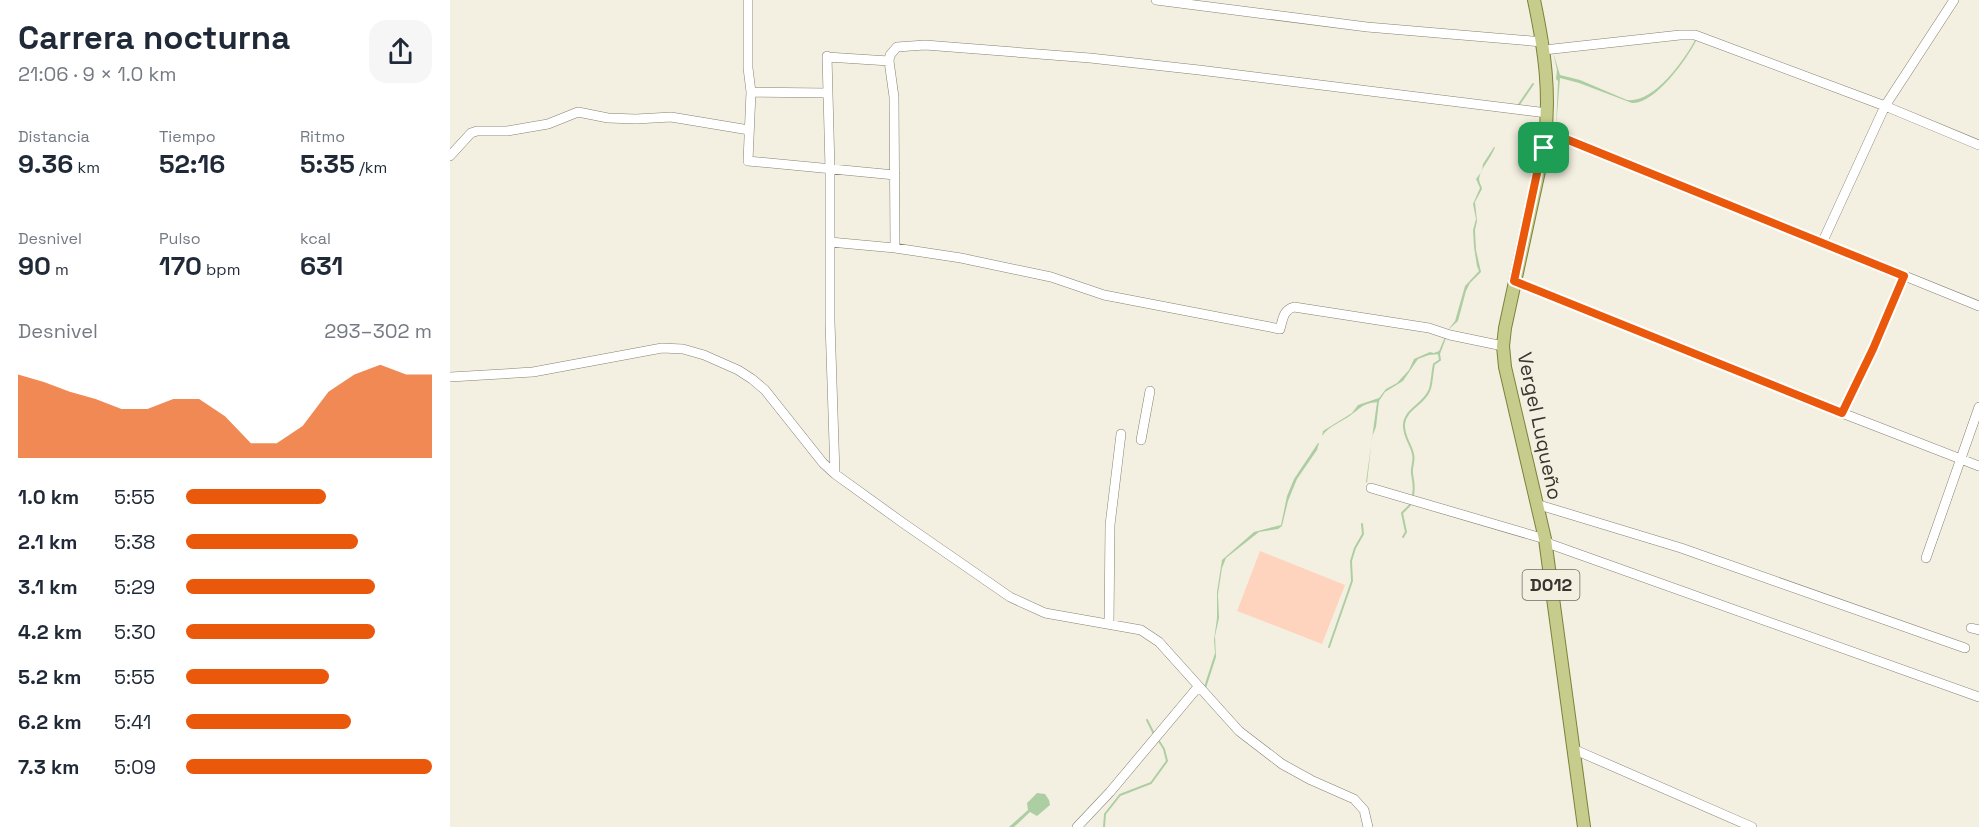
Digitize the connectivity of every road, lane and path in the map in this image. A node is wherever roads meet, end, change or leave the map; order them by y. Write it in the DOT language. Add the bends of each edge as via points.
graph roads {
  1 [pos="748,0"];
  2 [pos="1156,0"];
  3 [pos="1534,0"];
  4 [pos="1954,0"];
  5 [pos="1543,46"];
  6 [pos="889,61"];
  7 [pos="751,92"];
  8 [pos="828,93"];
  9 [pos="1885,106"];
  10 [pos="1548,113"];
  11 [pos="749,130"];
  12 [pos="1546,131"];
  13 [pos="1979,145"];
  14 [pos="450,156"];
  15 [pos="830,169"];
  16 [pos="895,176"];
  17 [pos="831,242"];
  18 [pos="1822,243"];
  19 [pos="895,248"];
  20 [pos="1904,276"];
  21 [pos="1514,281"];
  22 [pos="1979,306"];
  23 [pos="1503,346"];
  24 [pos="450,377"];
  25 [pos="1150,391"];
  26 [pos="1979,407"];
  27 [pos="1842,413"];
  28 [pos="1121,434"];
  29 [pos="1141,440"];
  30 [pos="1961,459"];
  31 [pos="1979,466"];
  32 [pos="835,474"];
  33 [pos="1371,488"];
  34 [pos="1536,504"];
  35 [pos="1545,539"];
  36 [pos="1926,558"];
  37 [pos="1109,624"];
  38 [pos="1965,648"];
  39 [pos="1198,687"];
  40 [pos="1979,696"];
  41 [pos="1573,749"];
  42 [pos="1077,827"];
  43 [pos="1368,827"];
  44 [pos="1584,827"];
  45 [pos="1752,827"];
  1 -- 7 [label="street"];
  2 -- 5 [label="street"];
  3 -- 5 [label="main road, Vergel Luqueño / D012"];
  4 -- 9 [label="street"];
  5 -- 9 [label="street" via="1695,35"];
  5 -- 10 [label="main road, Vergel Luqueño / D012"];
  6 -- 8 [label="street" via="827,57"];
  6 -- 10 [label="street" via="897,47 925,45 1199,70"];
  6 -- 16 [label="street" via="894,97"];
  7 -- 8 [label="street"];
  7 -- 11 [label="street"];
  8 -- 15 [label="street"];
  9 -- 13 [label="street"];
  9 -- 18 [label="street"];
  10 -- 12 [label="main road, Vergel Luqueño / D012"];
  11 -- 14 [label="street" via="671,117 608,118 578,112 548,124 471,133"];
  11 -- 15 [label="street" via="748,161"];
  12 -- 18 [label="street"];
  12 -- 21 [label="main road, Vergel Luqueño / D012"];
  15 -- 16 [label="street"];
  15 -- 17 [label="street"];
  16 -- 19 [label="street"];
  17 -- 19 [label="street"];
  17 -- 32 [label="street"];
  18 -- 20 [label="street"];
  19 -- 23 [label="street" via="972,260 1052,278 1104,296 1261,326 1280,329 1284,314 1294,307 1429,328"];
  20 -- 22 [label="street"];
  20 -- 27 [label="street"];
  21 -- 23 [label="main road, Vergel Luqueño / D012"];
  21 -- 27 [label="street"];
  23 -- 34 [label="main road, Vergel Luqueño / D012"];
  24 -- 32 [label="street" via="533,372 662,348 683,349 721,361 752,379"];
  25 -- 29 [label="street"];
  26 -- 30 [label="street"];
  27 -- 30 [label="street"];
  28 -- 37 [label="street" via="1110,517"];
  30 -- 31 [label="street"];
  30 -- 36 [label="street"];
  32 -- 37 [label="street" via="1026,605"];
  33 -- 35 [label="street"];
  34 -- 35 [label="main road, Vergel Luqueño / D012"];
  34 -- 38 [label="street" via="1681,548"];
  35 -- 40 [label="street" via="1550,544"];
  35 -- 41 [label="main road, Vergel Luqueño / D012"];
  37 -- 39 [label="street" via="1141,630 1159,642"];
  39 -- 42 [label="street"];
  39 -- 43 [label="street" via="1261,749 1359,804"];
  41 -- 44 [label="main road, Vergel Luqueño / D012"];
  41 -- 45 [label="street"];
}
